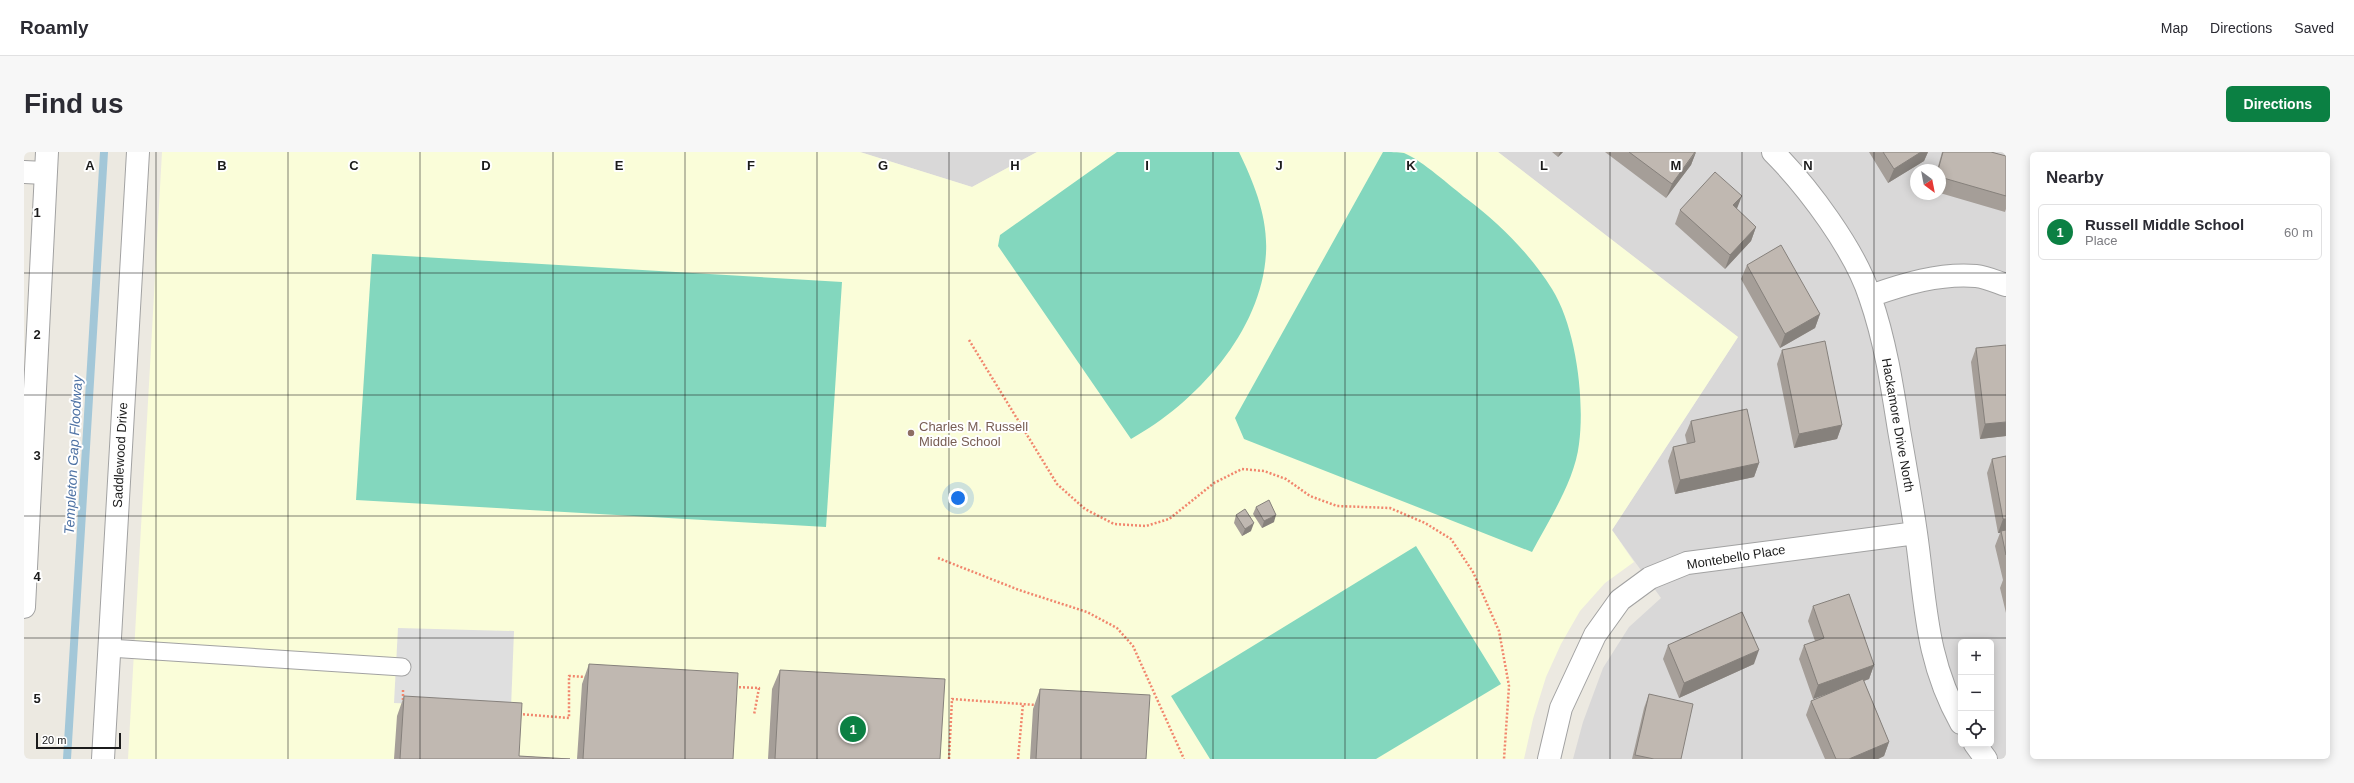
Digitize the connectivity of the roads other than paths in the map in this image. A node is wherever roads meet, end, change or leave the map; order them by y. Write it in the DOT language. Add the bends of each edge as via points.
graph roads {
  1 [pos="138,152"];
  2 [pos="1773,152"];
  3 [pos="38,166"];
  4 [pos="2006,285"];
  5 [pos="1870,296"];
  6 [pos="1916,533"];
  7 [pos="26,546"];
  8 [pos="24,607"];
  9 [pos="109,648"];
  10 [pos="402,667"];
  11 [pos="1958,717"];
  12 [pos="1977,747"];
  13 [pos="103,759"];
  14 [pos="1549,759"];
  15 [pos="1986,759"];
  1 -- 9 [label="street, Saddlewood Drive"];
  2 -- 5 [label="street, Hackamore Drive North" via="1830,222"];
  3 -- 7 [label="street"];
  4 -- 5 [label="street" via="1978,276 1944,276 1908,282"];
  5 -- 6 [label="street, Hackamore Drive North" via="1890,376"];
  6 -- 11 [label="street, Hackamore Drive North" via="1927,628 1940,678"];
  6 -- 14 [label="street, Montebello Place" via="1687,563 1650,578 1620,600 1595,635 1561,708"];
  7 -- 8 [label="street"];
  9 -- 10 [label="lane"];
  9 -- 13 [label="street, Saddlewood Drive"];
  12 -- 15 [label="street"];
}
